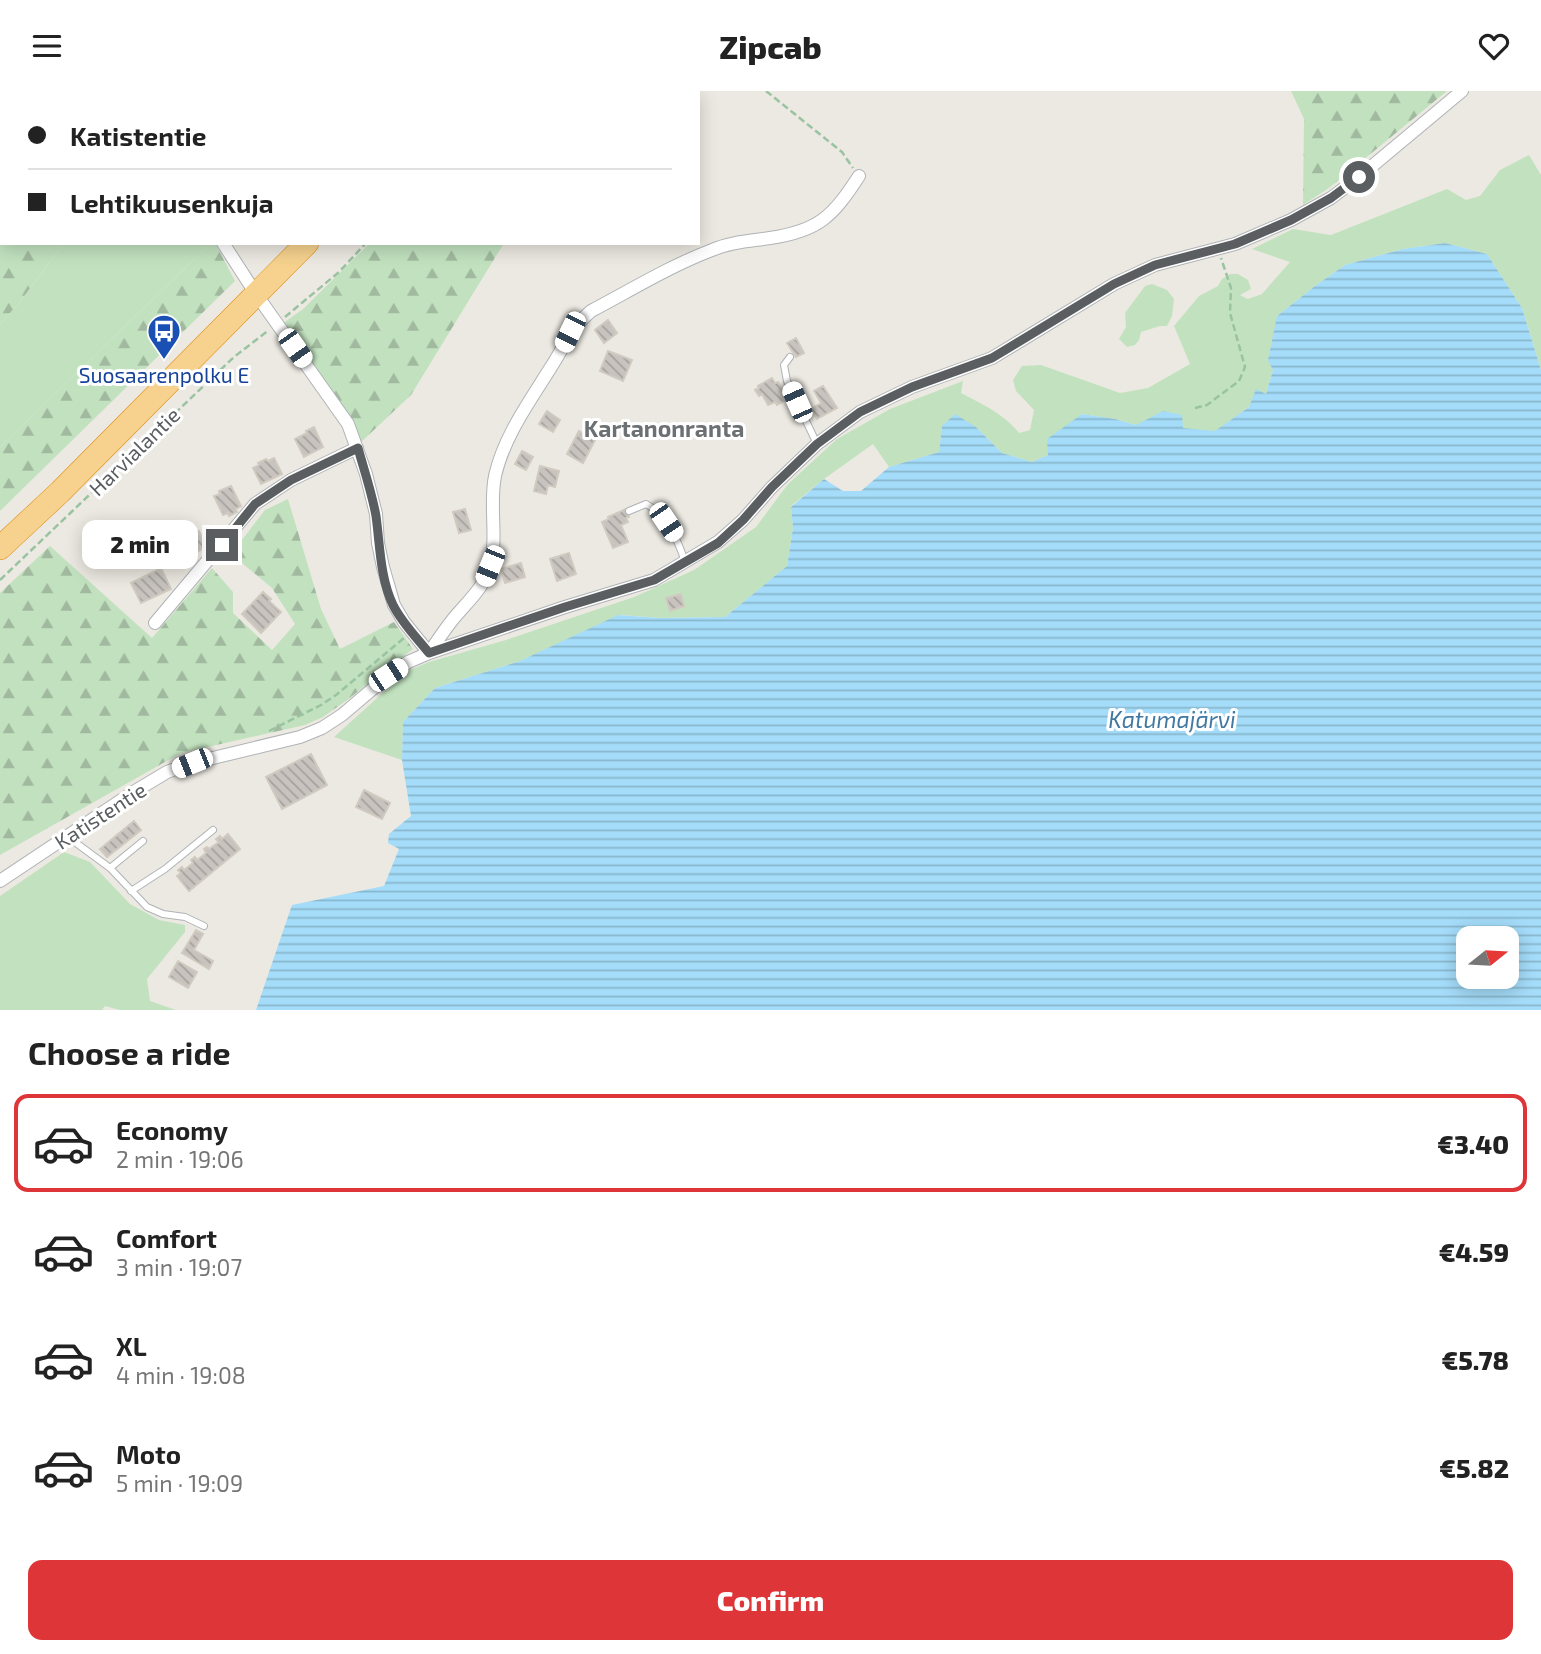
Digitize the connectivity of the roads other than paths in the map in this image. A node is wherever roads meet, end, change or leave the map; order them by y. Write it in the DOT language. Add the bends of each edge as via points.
graph roads {
  1 [pos="1462,91"];
  2 [pos="859,176"];
  3 [pos="224,245"];
  4 [pos="305,245"];
  5 [pos="256,294"];
  6 [pos="790,357"];
  7 [pos="817,444"];
  8 [pos="358,448"];
  9 [pos="629,511"];
  10 [pos="0,548"];
  11 [pos="685,562"];
  12 [pos="155,623"];
  13 [pos="429,653"];
  14 [pos="213,830"];
  15 [pos="66,836"];
  16 [pos="143,841"];
  17 [pos="110,868"];
  18 [pos="0,881"];
  19 [pos="131,891"];
  20 [pos="204,926"];
  1 -- 7 [label="street, Katistentie" via="1359,177 1291,220 1235,244 1155,265 1114,284 992,358 860,412"];
  2 -- 13 [label="street, Katistentie" via="828,217 815,226 796,234 714,249 580,320 501,457 493,496 491,558 482,585"];
  3 -- 5 [label="street"];
  4 -- 5 [label="highway, Harvialantie"];
  5 -- 8 [label="street" via="348,424"];
  5 -- 10 [label="highway, Harvialantie"];
  6 -- 7 [label="lane" via="784,365 787,381"];
  7 -- 11 [label="street, Katistentie" via="718,543"];
  8 -- 12 [label="street" via="291,480 255,504"];
  8 -- 13 [label="street" via="376,514 390,597"];
  9 -- 11 [label="lane" via="646,504 656,509"];
  11 -- 13 [label="street, Katistentie" via="654,580"];
  13 -- 15 [label="street, Katistentie" via="388,675 322,728 167,772"];
  14 -- 19 [label="lane"];
  15 -- 17 [label="lane"];
  15 -- 18 [label="street, Katistentie"];
  16 -- 17 [label="lane"];
  17 -- 19 [label="lane"];
  19 -- 20 [label="lane" via="147,907"];
}
